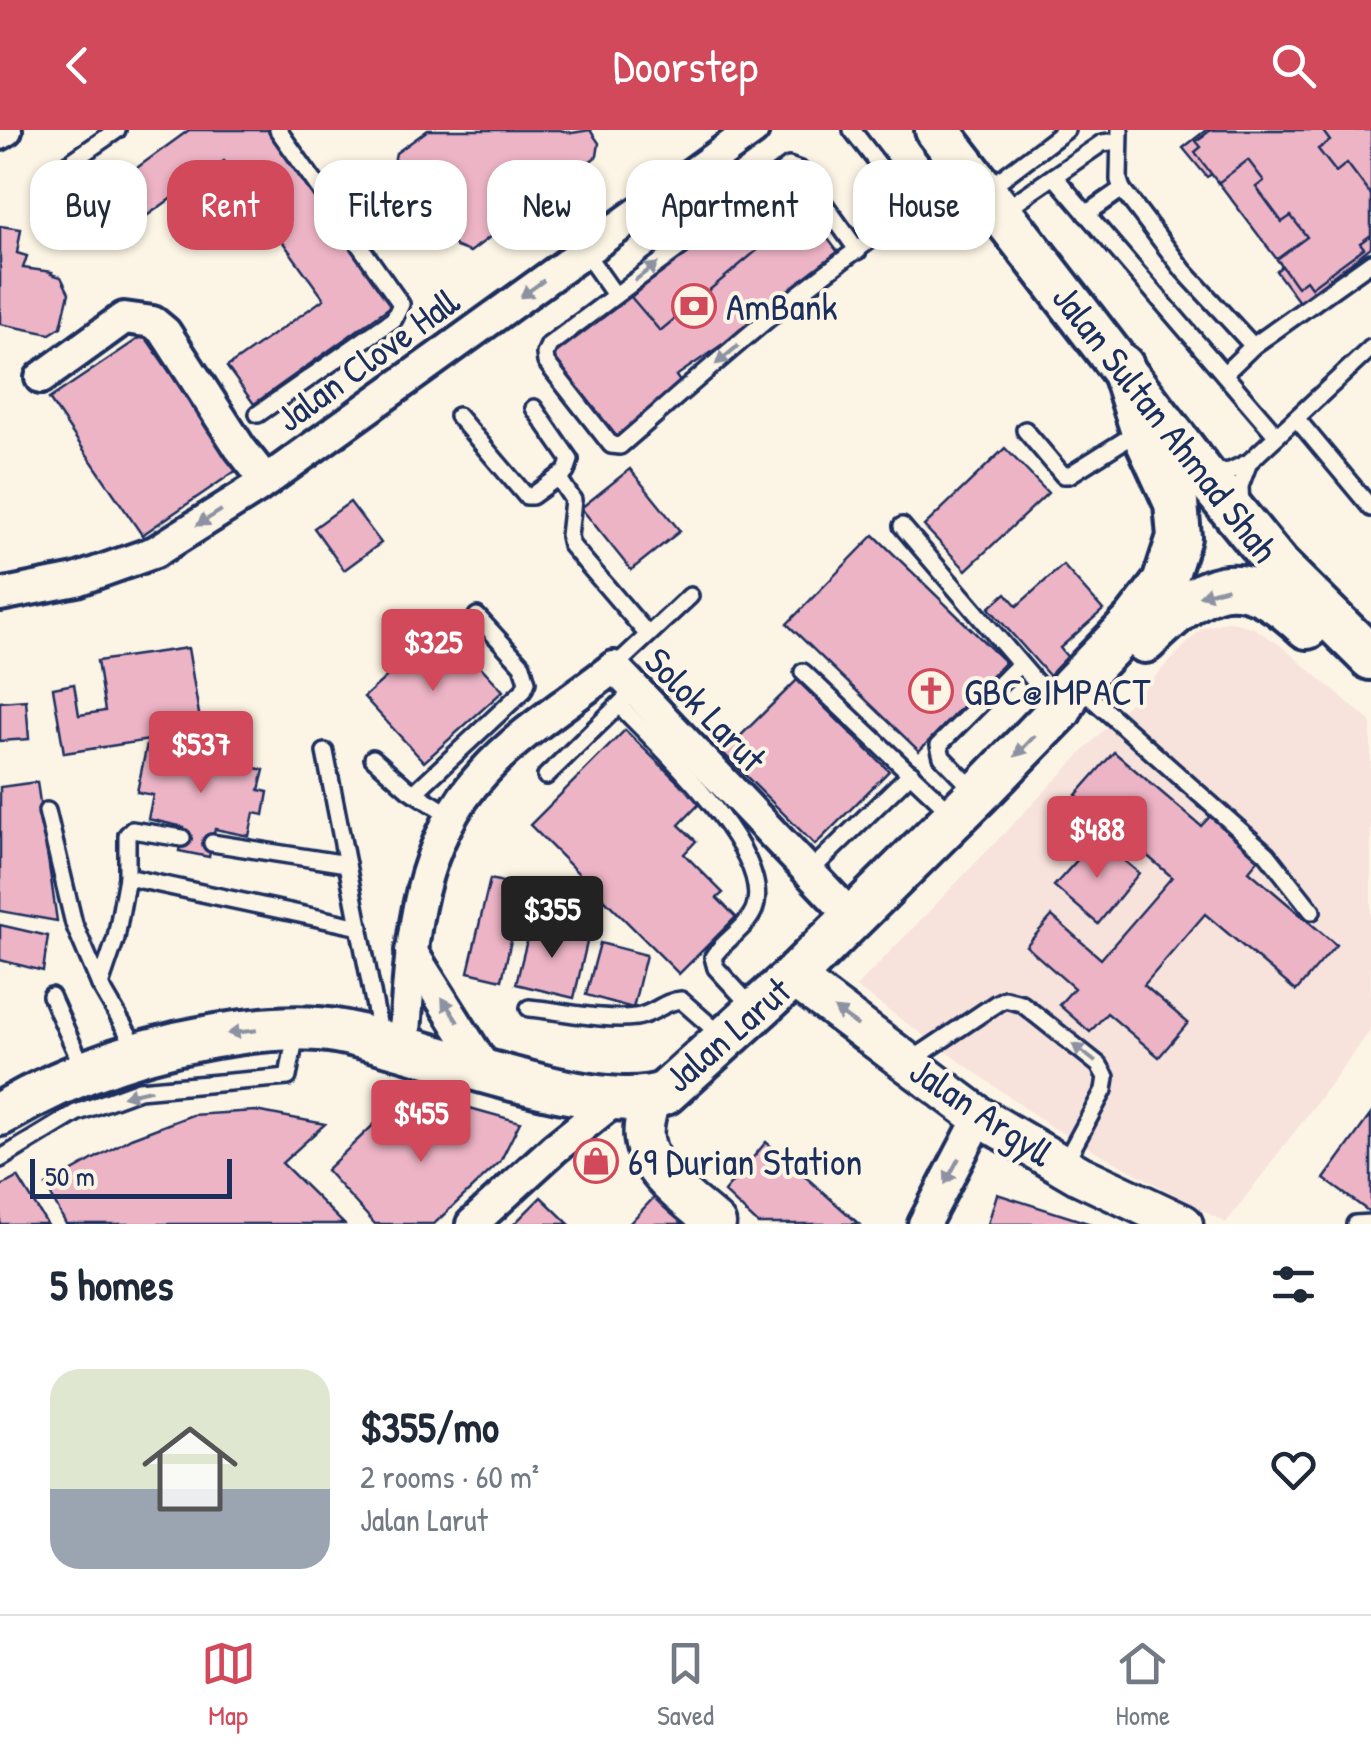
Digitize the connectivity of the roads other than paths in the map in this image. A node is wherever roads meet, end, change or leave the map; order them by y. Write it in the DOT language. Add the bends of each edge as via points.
graph roads {
  1 [pos="117,130"];
  2 [pos="278,130"];
  3 [pos="752,130"];
  4 [pos="852,130"];
  5 [pos="937,130"];
  6 [pos="1066,130"];
  7 [pos="1119,136"];
  8 [pos="74,160"];
  9 [pos="876,160"];
  10 [pos="960,160"];
  11 [pos="1054,176"];
  12 [pos="995,183"];
  13 [pos="995,189"];
  14 [pos="1122,189"];
  15 [pos="995,205"];
  16 [pos="1086,214"];
  17 [pos="858,251"];
  18 [pos="584,252"];
  19 [pos="1371,262"];
  20 [pos="615,295"];
  21 [pos="1253,346"];
  22 [pos="1371,348"];
  23 [pos="1122,366"];
  24 [pos="1224,374"];
  25 [pos="41,378"];
  26 [pos="534,408"];
  27 [pos="258,414"];
  28 [pos="458,416"];
  29 [pos="1296,418"];
  30 [pos="1142,429"];
  31 [pos="1025,430"];
  32 [pos="1277,436"];
  33 [pos="1249,462"];
  34 [pos="1202,473"];
  35 [pos="558,478"];
  36 [pos="266,482"];
  37 [pos="1371,508"];
  38 [pos="1244,525"];
  39 [pos="902,526"];
  40 [pos="0,595"];
  41 [pos="690,596"];
  42 [pos="477,616"];
  43 [pos="648,635"];
  44 [pos="1018,665"];
  45 [pos="1364,671"];
  46 [pos="803,672"];
  47 [pos="622,687"];
  48 [pos="1074,703"];
  49 [pos="326,752"];
  50 [pos="373,758"];
  51 [pos="911,773"];
  52 [pos="546,776"];
  53 [pos="414,793"];
  54 [pos="967,806"];
  55 [pos="46,812"];
  56 [pos="452,816"];
  57 [pos="182,838"];
  58 [pos="212,844"];
  59 [pos="347,864"];
  60 [pos="808,873"];
  61 [pos="127,876"];
  62 [pos="1312,911"];
  63 [pos="852,918"];
  64 [pos="360,927"];
  65 [pos="411,951"];
  66 [pos="793,978"];
  67 [pos="100,986"];
  68 [pos="51,996"];
  69 [pos="529,1008"];
  70 [pos="756,1010"];
  71 [pos="297,1028"];
  72 [pos="725,1039"];
  73 [pos="393,1044"];
  74 [pos="138,1052"];
  75 [pos="909,1062"];
  76 [pos="84,1070"];
  77 [pos="486,1070"];
  78 [pos="547,1086"];
  79 [pos="632,1099"];
  80 [pos="20,1109"];
  81 [pos="76,1113"];
  82 [pos="980,1117"];
  83 [pos="555,1148"];
  84 [pos="0,1159"];
  85 [pos="1063,1166"];
  86 [pos="472,1224"];
  87 [pos="716,1224"];
  88 [pos="924,1224"];
  89 [pos="1183,1224"];
  90 [pos="1356,1224"];
  91 [pos="1371,1224"];
  1 -- 8 [label="lane"];
  2 -- 27 [label="lane" via="401,304 394,319"];
  3 -- 18 [label="street, Jalan Clove Hall"];
  4 -- 9 [label="lane"];
  5 -- 10 [label="main road, Jalan Sultan Ahmad Shah"];
  6 -- 12 [label="lane"];
  7 -- 11 [label="lane"];
  7 -- 14 [label="lane"];
  11 -- 13 [label="lane"];
  11 -- 16 [label="lane"];
  14 -- 16 [label="lane"];
  14 -- 21 [label="lane"];
  15 -- 23 [label="main road, Jalan Sultan Ahmad Shah"];
  16 -- 24 [label="lane"];
  20 -- 17 [label="lane, one-way" via="789,166 800,170"];
  17 -- 20 [label="lane, one-way" via="616,448 544,354"];
  18 -- 20 [label="lane"];
  18 -- 36 [label="street, Jalan Clove Hall, one-way"];
  19 -- 21 [label="lane"];
  21 -- 24 [label="lane"];
  22 -- 29 [label="lane"];
  23 -- 30 [label="main road, Jalan Larut"];
  23 -- 34 [label="main road, Jalan Sultan Ahmad Shah"];
  24 -- 32 [label="lane"];
  25 -- 36 [label="street" via="124,318 152,322"];
  26 -- 35 [label="lane" via="570,460"];
  28 -- 35 [label="lane" via="526,496"];
  29 -- 32 [label="lane"];
  29 -- 37 [label="lane"];
  30 -- 31 [label="lane" via="1062,475"];
  30 -- 48 [label="main road, Jalan Larut" via="1176,503 1179,537 1164,583 1072,686"];
  32 -- 33 [label="lane"];
  33 -- 34 [label="lane"];
  33 -- 38 [label="lane" via="1239,496"];
  34 -- 38 [label="main road, Jalan Sultan Ahmad Shah"];
  35 -- 43 [label="lane" via="574,500 571,545"];
  36 -- 40 [label="street, Jalan Clove Hall, one-way" via="155,552 76,580"];
  38 -- 45 [label="main road, Jalan Sultan Ahmad Shah"];
  39 -- 44 [label="lane"];
  41 -- 43 [label="lane"];
  42 -- 53 [label="lane" via="522,665 524,691"];
  43 -- 47 [label="lane"];
  44 -- 48 [label="lane"];
  44 -- 54 [label="lane" via="938,745"];
  45 -- 48 [label="main road, Jalan Larut, one-way" via="1269,596 1251,588 1217,588 1180,607"];
  46 -- 51 [label="lane"];
  47 -- 52 [label="lane"];
  47 -- 56 [label="street, Solok Larut" via="483,772"];
  47 -- 60 [label="street, Solok Larut"];
  47 -- 70 [label="lane" via="722,813 756,882 754,912 713,957"];
  48 -- 54 [label="main road, Jalan Larut, one-way"];
  48 -- 62 [label="lane" via="1267,854"];
  49 -- 59 [label="lane"];
  50 -- 53 [label="lane"];
  51 -- 54 [label="lane"];
  51 -- 60 [label="lane"];
  53 -- 56 [label="lane"];
  54 -- 63 [label="main road, Jalan Larut"];
  55 -- 67 [label="lane" via="74,924"];
  56 -- 65 [label="street, Solok Larut" via="424,883"];
  57 -- 61 [label="lane" via="132,830"];
  58 -- 59 [label="lane"];
  59 -- 64 [label="lane"];
  60 -- 63 [label="street, Solok Larut"];
  61 -- 64 [label="lane"];
  61 -- 67 [label="lane"];
  63 -- 66 [label="main road, Jalan Larut"];
  64 -- 73 [label="lane"];
  65 -- 73 [label="street, Solok Larut"];
  77 -- 65 [label="street, one-way"];
  66 -- 70 [label="main road, Jalan Larut"];
  75 -- 66 [label="street, Jalan Argyll, one-way"];
  67 -- 74 [label="lane"];
  68 -- 76 [label="lane"];
  69 -- 72 [label="lane" via="626,1018 681,1000"];
  70 -- 72 [label="main road, Jalan Larut"];
  71 -- 73 [label="main road, Jalan Larut"];
  71 -- 74 [label="main road, Jalan Larut, one-way" via="196,1038"];
  71 -- 81 [label="lane, one-way" via="288,1077 140,1090"];
  72 -- 79 [label="main road, Jalan Larut" via="666,1092"];
  73 -- 77 [label="main road, Jalan Larut"];
  74 -- 76 [label="main road, Jalan Larut"];
  75 -- 82 [label="street, Jalan Argyll"];
  85 -- 75 [label="lane, one-way" via="1106,1077 1021,1003 997,1002"];
  76 -- 80 [label="main road, Jalan Larut"];
  77 -- 78 [label="main road, Jalan Larut"];
  78 -- 79 [label="main road, Jalan Larut"];
  78 -- 83 [label="street" via="569,1110"];
  79 -- 83 [label="street"];
  79 -- 87 [label="street" via="650,1158"];
  80 -- 81 [label="lane"];
  81 -- 84 [label="lane"];
  82 -- 85 [label="street, Jalan Argyll"];
  82 -- 88 [label="street, one-way"];
  83 -- 86 [label="street"];
  85 -- 89 [label="street, Jalan Argyll"];
  90 -- 91 [label="lane"];
}
